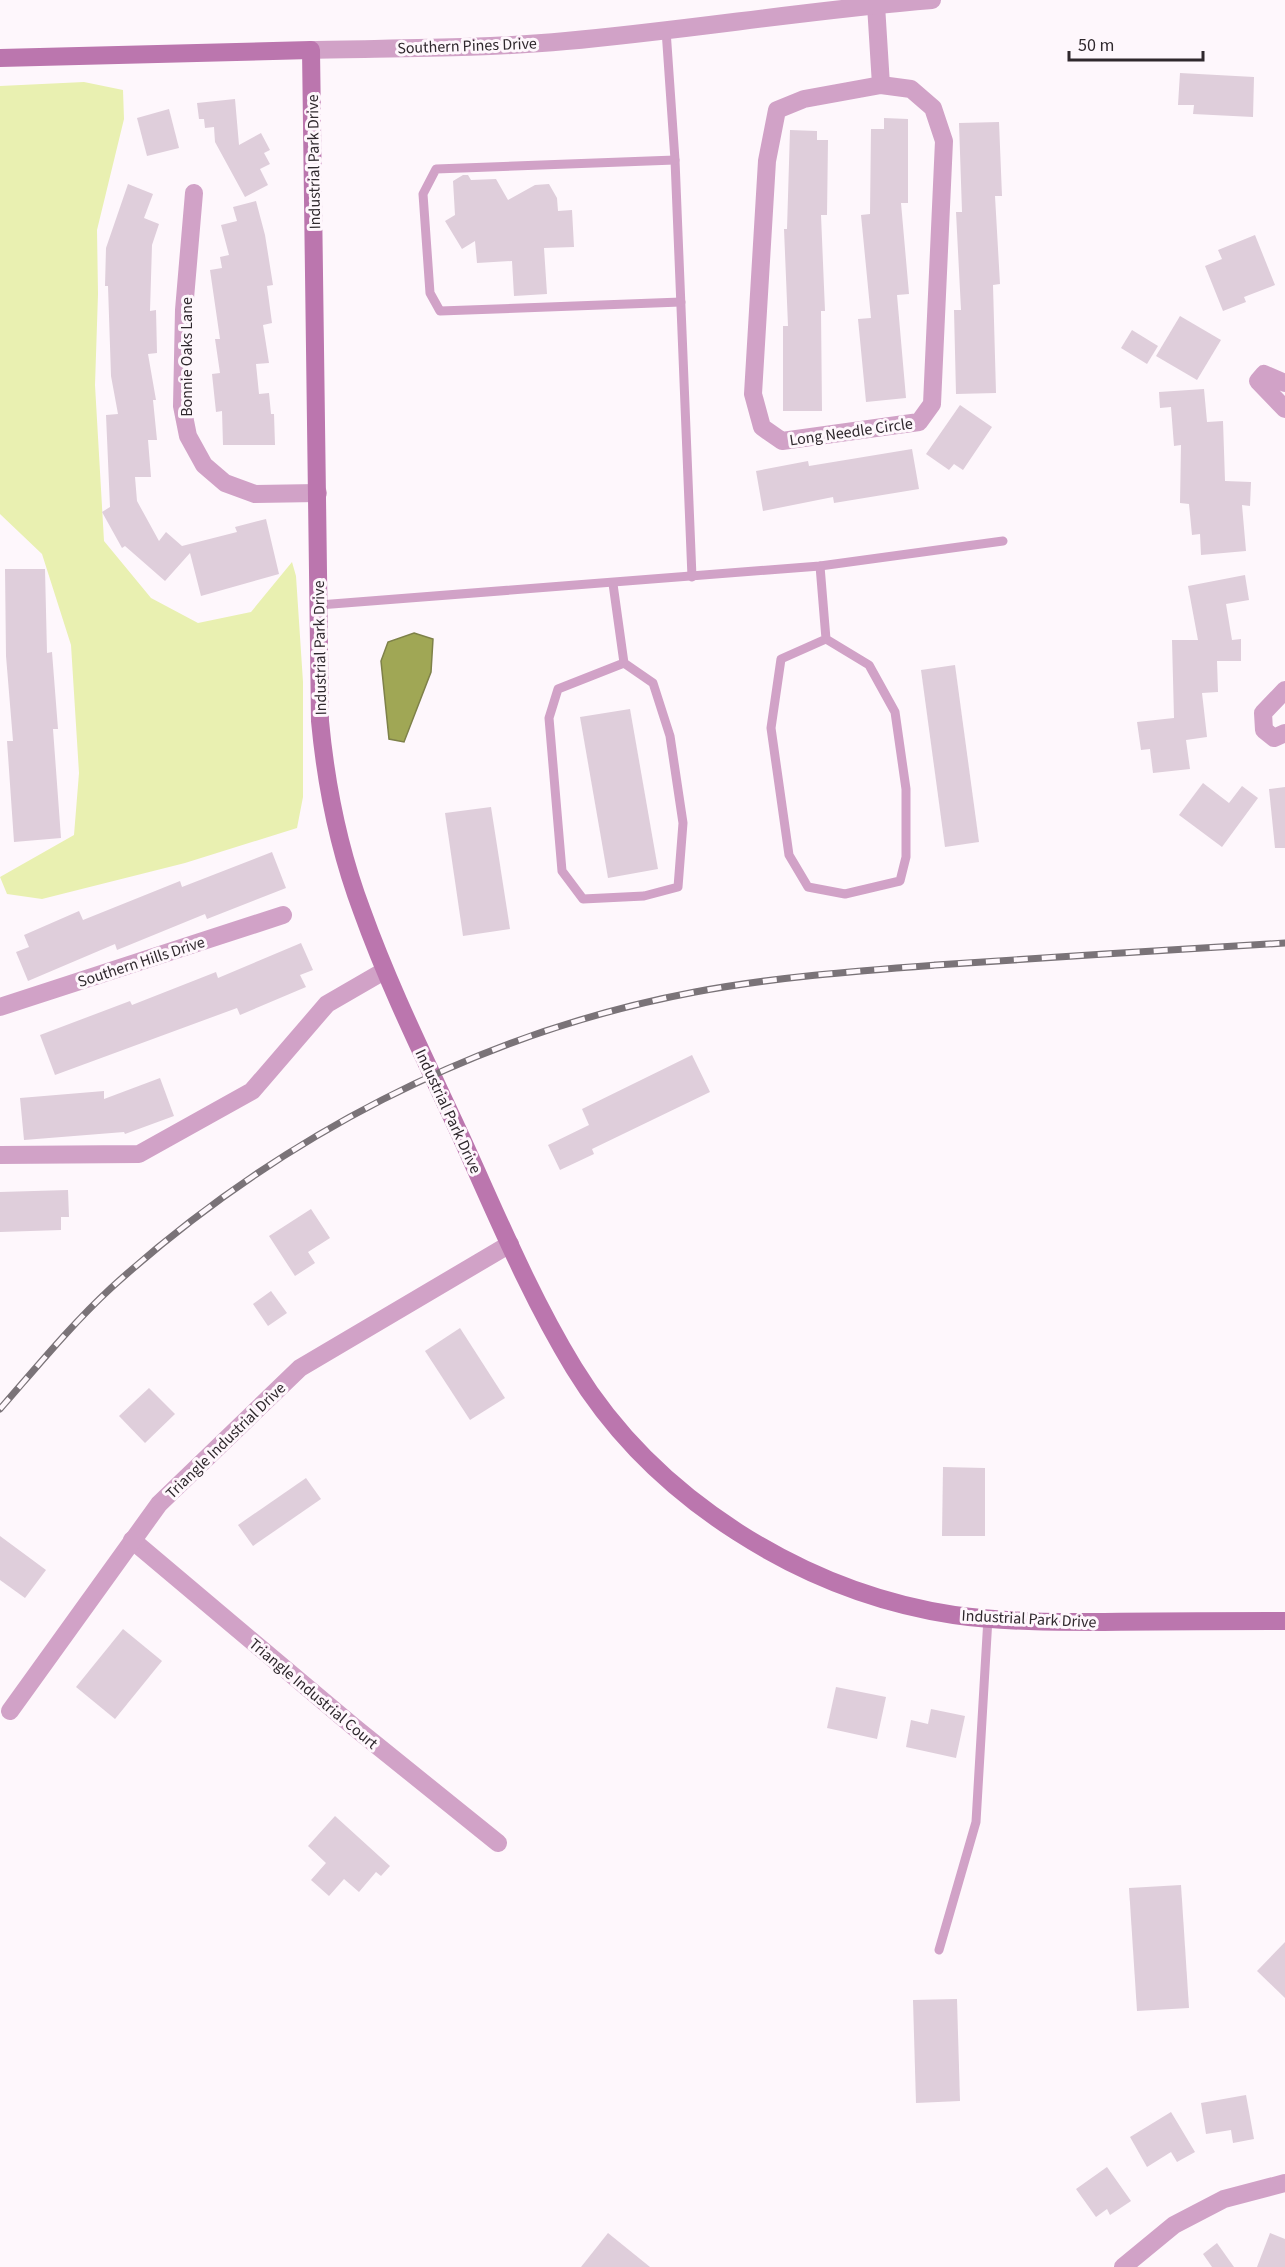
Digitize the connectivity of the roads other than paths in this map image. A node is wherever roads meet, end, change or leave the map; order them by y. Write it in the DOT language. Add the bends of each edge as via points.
graph roads {
  1 [pos="932,0"];
  2 [pos="876,4"];
  3 [pos="666,30"];
  4 [pos="311,50"];
  5 [pos="0,58"];
  6 [pos="881,85"];
  7 [pos="675,160"];
  8 [pos="194,193"];
  9 [pos="681,302"];
  10 [pos="1285,383"];
  11 [pos="1285,409"];
  12 [pos="318,493"];
  13 [pos="1004,541"];
  14 [pos="820,566"];
  15 [pos="692,577"];
  16 [pos="613,584"];
  17 [pos="319,605"];
  18 [pos="826,639"];
  19 [pos="624,663"];
  20 [pos="1285,690"];
  21 [pos="1285,733"];
  22 [pos="283,915"];
  23 [pos="384,971"];
  24 [pos="0,1007"];
  25 [pos="0,1155"];
  26 [pos="510,1244"];
  27 [pos="132,1540"];
  28 [pos="988,1618"];
  29 [pos="1285,1621"];
  30 [pos="10,1711"];
  31 [pos="498,1843"];
  32 [pos="939,1950"];
  33 [pos="1285,2183"];
  34 [pos="1123,2267"];
  1 -- 2 [label="street, Southern Pines Drive"];
  2 -- 3 [label="street, Southern Pines Drive"];
  2 -- 6 [label="street"];
  3 -- 4 [label="street, Southern Pines Drive" via="490,46"];
  3 -- 7 [label="lane"];
  4 -- 5 [label="street, Southern Pines Drive"];
  4 -- 12 [label="street, Industrial Park Drive"];
  6 -- 6 [label="street, Long Needle Circle" via="911,89 933,108 944,141 932,404 919,422 782,441 762,426 753,394 767,160 777,110 804,99"];
  7 -- 9 [label="lane"];
  7 -- 9 [label="lane" via="436,169 423,194 430,293 440,311"];
  8 -- 12 [label="street, Bonnie Oaks Lane" via="184,309 182,406 188,436 204,465 225,483 255,494"];
  9 -- 15 [label="lane"];
  10 -- 11 [label="street" via="1264,374 1257,381"];
  12 -- 17 [label="street, Industrial Park Drive"];
  13 -- 14 [label="lane"];
  14 -- 15 [label="lane"];
  14 -- 18 [label="lane"];
  15 -- 16 [label="lane"];
  16 -- 17 [label="lane"];
  16 -- 19 [label="lane"];
  17 -- 23 [label="street, Industrial Park Drive" via="324,766 360,908"];
  18 -- 18 [label="lane" via="869,665 895,712 906,789 906,857 900,881 845,894 808,887 789,855 771,728 781,659"];
  19 -- 19 [label="lane" via="558,689 549,718 562,871 583,899 644,896 678,887 683,823 670,736 653,684"];
  20 -- 21 [label="street" via="1263,714 1264,730 1274,738"];
  22 -- 24 [label="street, Southern Hills Drive"];
  23 -- 25 [label="street" via="327,1004 252,1091 139,1154"];
  23 -- 26 [label="street, Industrial Park Drive"];
  26 -- 27 [label="street, Triangle Industrial Drive" via="300,1368 159,1504"];
  26 -- 28 [label="street, Industrial Park Drive" via="553,1333 592,1395 642,1455 702,1507 747,1538 847,1587 893,1602"];
  27 -- 30 [label="street, Triangle Industrial Drive"];
  27 -- 31 [label="street, Triangle Industrial Court"];
  28 -- 29 [label="street, Industrial Park Drive" via="1031,1622"];
  28 -- 32 [label="lane" via="976,1822"];
  33 -- 34 [label="street" via="1214,2204 1174,2225"];
}
